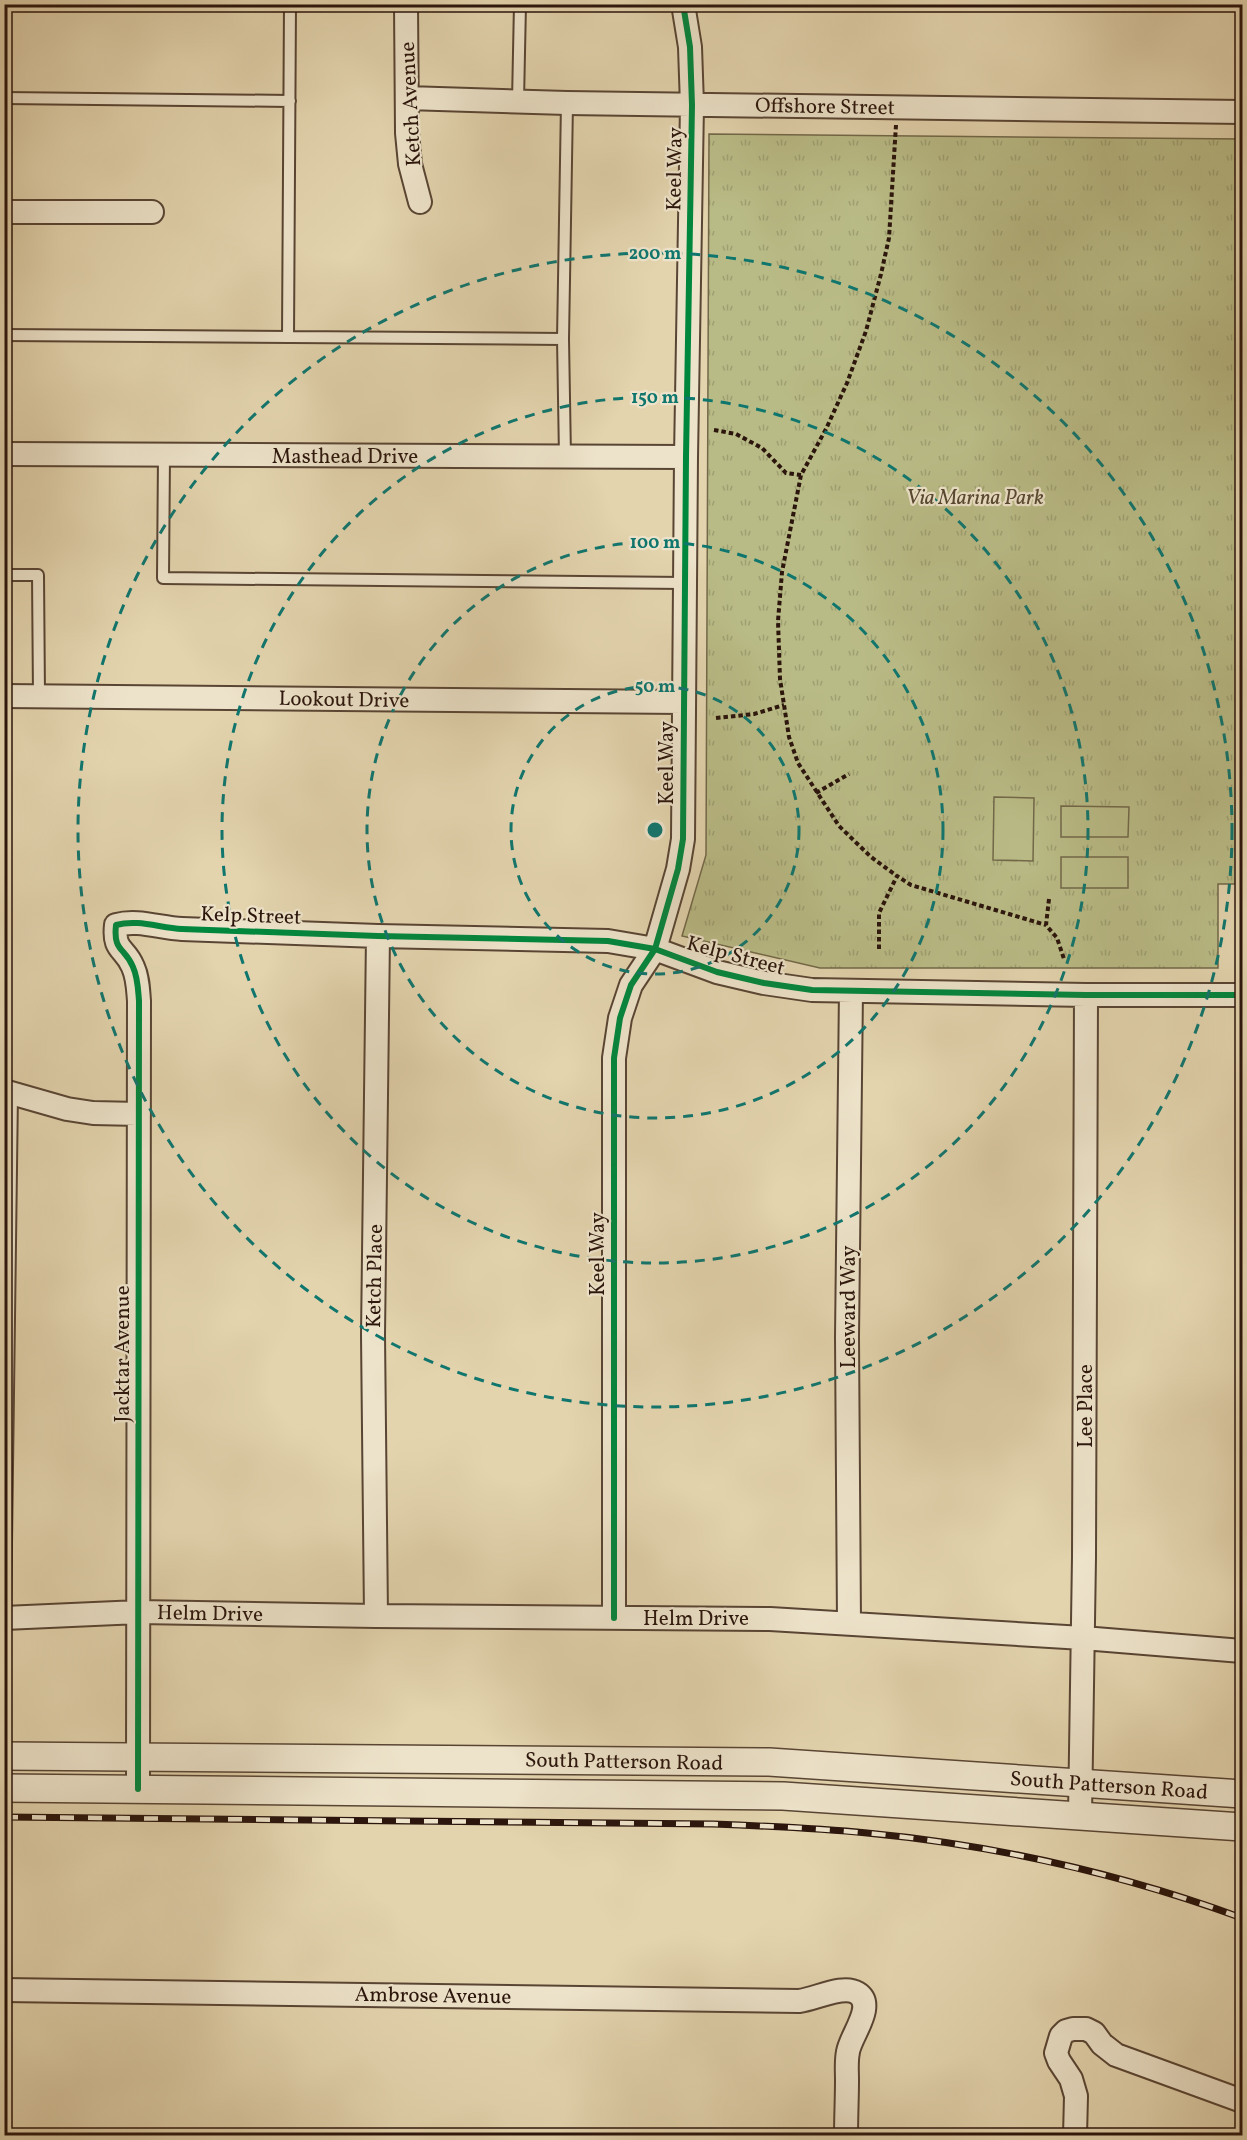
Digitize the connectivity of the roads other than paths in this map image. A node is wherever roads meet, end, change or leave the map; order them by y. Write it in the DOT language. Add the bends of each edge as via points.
graph roads {
  1 [pos="290,4"];
  2 [pos="406,4"];
  3 [pos="520,4"];
  4 [pos="683,4"];
  5 [pos="4,98"];
  6 [pos="407,98"];
  7 [pos="290,101"];
  8 [pos="518,101"];
  9 [pos="567,103"];
  10 [pos="692,105"];
  11 [pos="1242,112"];
  12 [pos="420,202"];
  13 [pos="4,212"];
  14 [pos="152,212"];
  15 [pos="4,335"];
  16 [pos="288,337"];
  17 [pos="563,339"];
  18 [pos="4,454"];
  19 [pos="164,455"];
  20 [pos="565,457"];
  21 [pos="686,457"];
  22 [pos="4,575"];
  23 [pos="684,583"];
  24 [pos="4,696"];
  25 [pos="39,696"];
  26 [pos="683,702"];
  27 [pos="116,925"];
  28 [pos="378,936"];
  29 [pos="655,949"];
  30 [pos="851,991"];
  31 [pos="1086,995"];
  32 [pos="1242,995"];
  33 [pos="8,1092"];
  34 [pos="139,1114"];
  35 [pos="139,1612"];
  36 [pos="376,1616"];
  37 [pos="5,1618"];
  38 [pos="614,1618"];
  39 [pos="849,1623"];
  40 [pos="1083,1638"];
  41 [pos="1242,1651"];
  42 [pos="4,1756"];
  43 [pos="138,1756"];
  44 [pos="1080,1783"];
  45 [pos="4,1788"];
  46 [pos="138,1789"];
  47 [pos="1242,1794"];
  48 [pos="1080,1816"];
  49 [pos="1242,1827"];
  50 [pos="4,1990"];
  51 [pos="1242,2101"];
  52 [pos="846,2136"];
  53 [pos="1075,2136"];
  1 -- 7 [label="lane"];
  2 -- 6 [label="street, Ketch Avenue"];
  3 -- 8 [label="lane"];
  4 -- 10 [label="street, Keel Way" via="690,47"];
  5 -- 7 [label="lane"];
  6 -- 8 [label="street, Offshore Street"];
  6 -- 12 [label="street, Ketch Avenue" via="410,164"];
  7 -- 16 [label="lane"];
  8 -- 9 [label="street, Offshore Street"];
  9 -- 10 [label="street, Offshore Street"];
  9 -- 17 [label="lane"];
  10 -- 11 [label="street, Offshore Street"];
  10 -- 21 [label="street, Keel Way"];
  13 -- 14 [label="street"];
  15 -- 16 [label="lane"];
  16 -- 17 [label="lane"];
  17 -- 20 [label="lane"];
  18 -- 19 [label="street, Masthead Drive"];
  19 -- 20 [label="street, Masthead Drive"];
  19 -- 23 [label="lane" via="164,578"];
  20 -- 21 [label="street, Masthead Drive"];
  21 -- 23 [label="street, Keel Way"];
  22 -- 25 [label="lane" via="38,575"];
  23 -- 26 [label="street, Keel Way"];
  24 -- 25 [label="street, Lookout Drive"];
  25 -- 26 [label="street, Lookout Drive"];
  26 -- 29 [label="street, Keel Way" via="683,839"];
  27 -- 28 [label="street, Kelp Street" via="130,921 172,929"];
  27 -- 34 [label="street, Jacktar Avenue" via="115,939 137,978"];
  28 -- 29 [label="street, Kelp Street" via="585,939"];
  28 -- 36 [label="street, Ketch Place" via="373,1335"];
  29 -- 30 [label="street, Kelp Street" via="717,972 764,983"];
  29 -- 38 [label="street, Keel Way" via="631,985 620,1018 614,1058"];
  30 -- 31 [label="street, Kelp Street"];
  30 -- 39 [label="street, Leeward Way"];
  31 -- 32 [label="street, Kelp Street"];
  31 -- 40 [label="street, Lee Place"];
  33 -- 34 [label="street" via="66,1109"];
  33 -- 37 [label="lane"];
  34 -- 35 [label="street, Jacktar Avenue"];
  35 -- 36 [label="street, Helm Drive"];
  35 -- 37 [label="street, Helm Drive"];
  35 -- 43 [label="street, Jacktar Avenue"];
  36 -- 38 [label="street, Helm Drive"];
  38 -- 39 [label="street, Helm Drive"];
  39 -- 40 [label="street, Helm Drive"];
  40 -- 41 [label="street, Helm Drive"];
  40 -- 44 [label="street, Lee Place"];
  42 -- 43 [label="street, South Patterson Road"];
  43 -- 44 [label="street, South Patterson Road" via="769,1762"];
  43 -- 46 [label="street, Jacktar Avenue"];
  44 -- 47 [label="street, South Patterson Road"];
  44 -- 48 [label="street, Lee Place"];
  45 -- 46 [label="street, South Patterson Road"];
  46 -- 48 [label="street, South Patterson Road" via="783,1796"];
  48 -- 49 [label="street, South Patterson Road"];
  50 -- 52 [label="street, Ambrose Avenue" via="799,2001 841,1990 859,1994 865,2010 848,2052"];
  51 -- 53 [label="street" via="1116,2055 1094,2033 1073,2029 1061,2036 1056,2053 1076,2096"];
}
